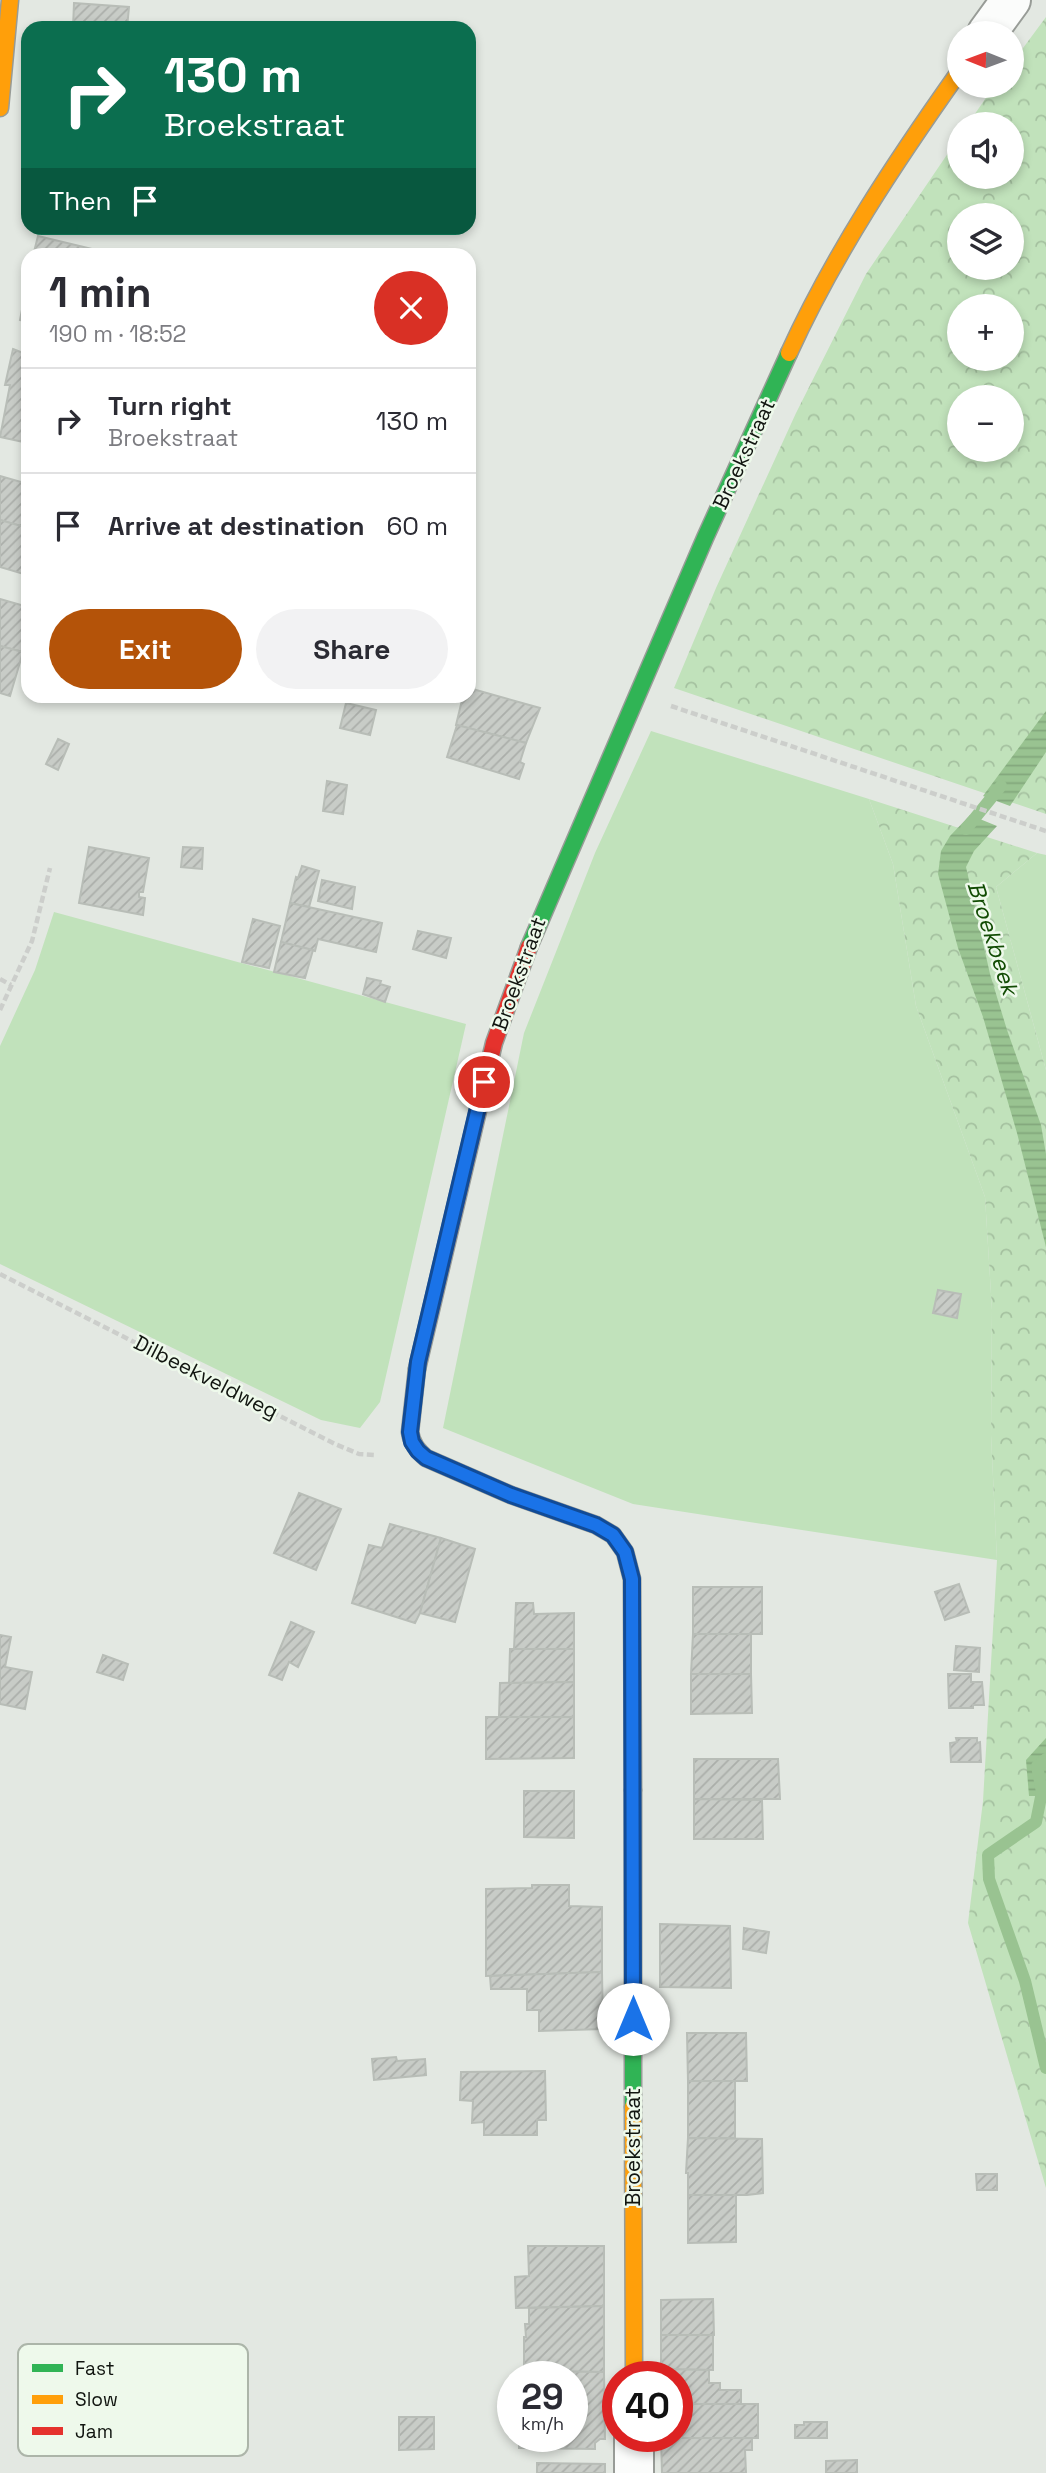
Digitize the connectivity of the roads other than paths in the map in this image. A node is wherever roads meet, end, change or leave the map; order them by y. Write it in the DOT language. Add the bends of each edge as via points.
graph roads {
  1 [pos="10,0"];
  2 [pos="1011,0"];
  3 [pos="996,21"];
  4 [pos="947,89"];
  5 [pos="0,108"];
  6 [pos="634,2361"];
  7 [pos="634,2452"];
  8 [pos="634,2473"];
  1 -- 5 [label="street"];
  2 -- 3 [label="street"];
  4 -- 6 [label="street, Broekstraat" via="811,304 545,906 494,1043 418,1362 410,1432 418,1451 437,1464 606,1530 619,1542 630,1564"];
  7 -- 8 [label="street"];
}
